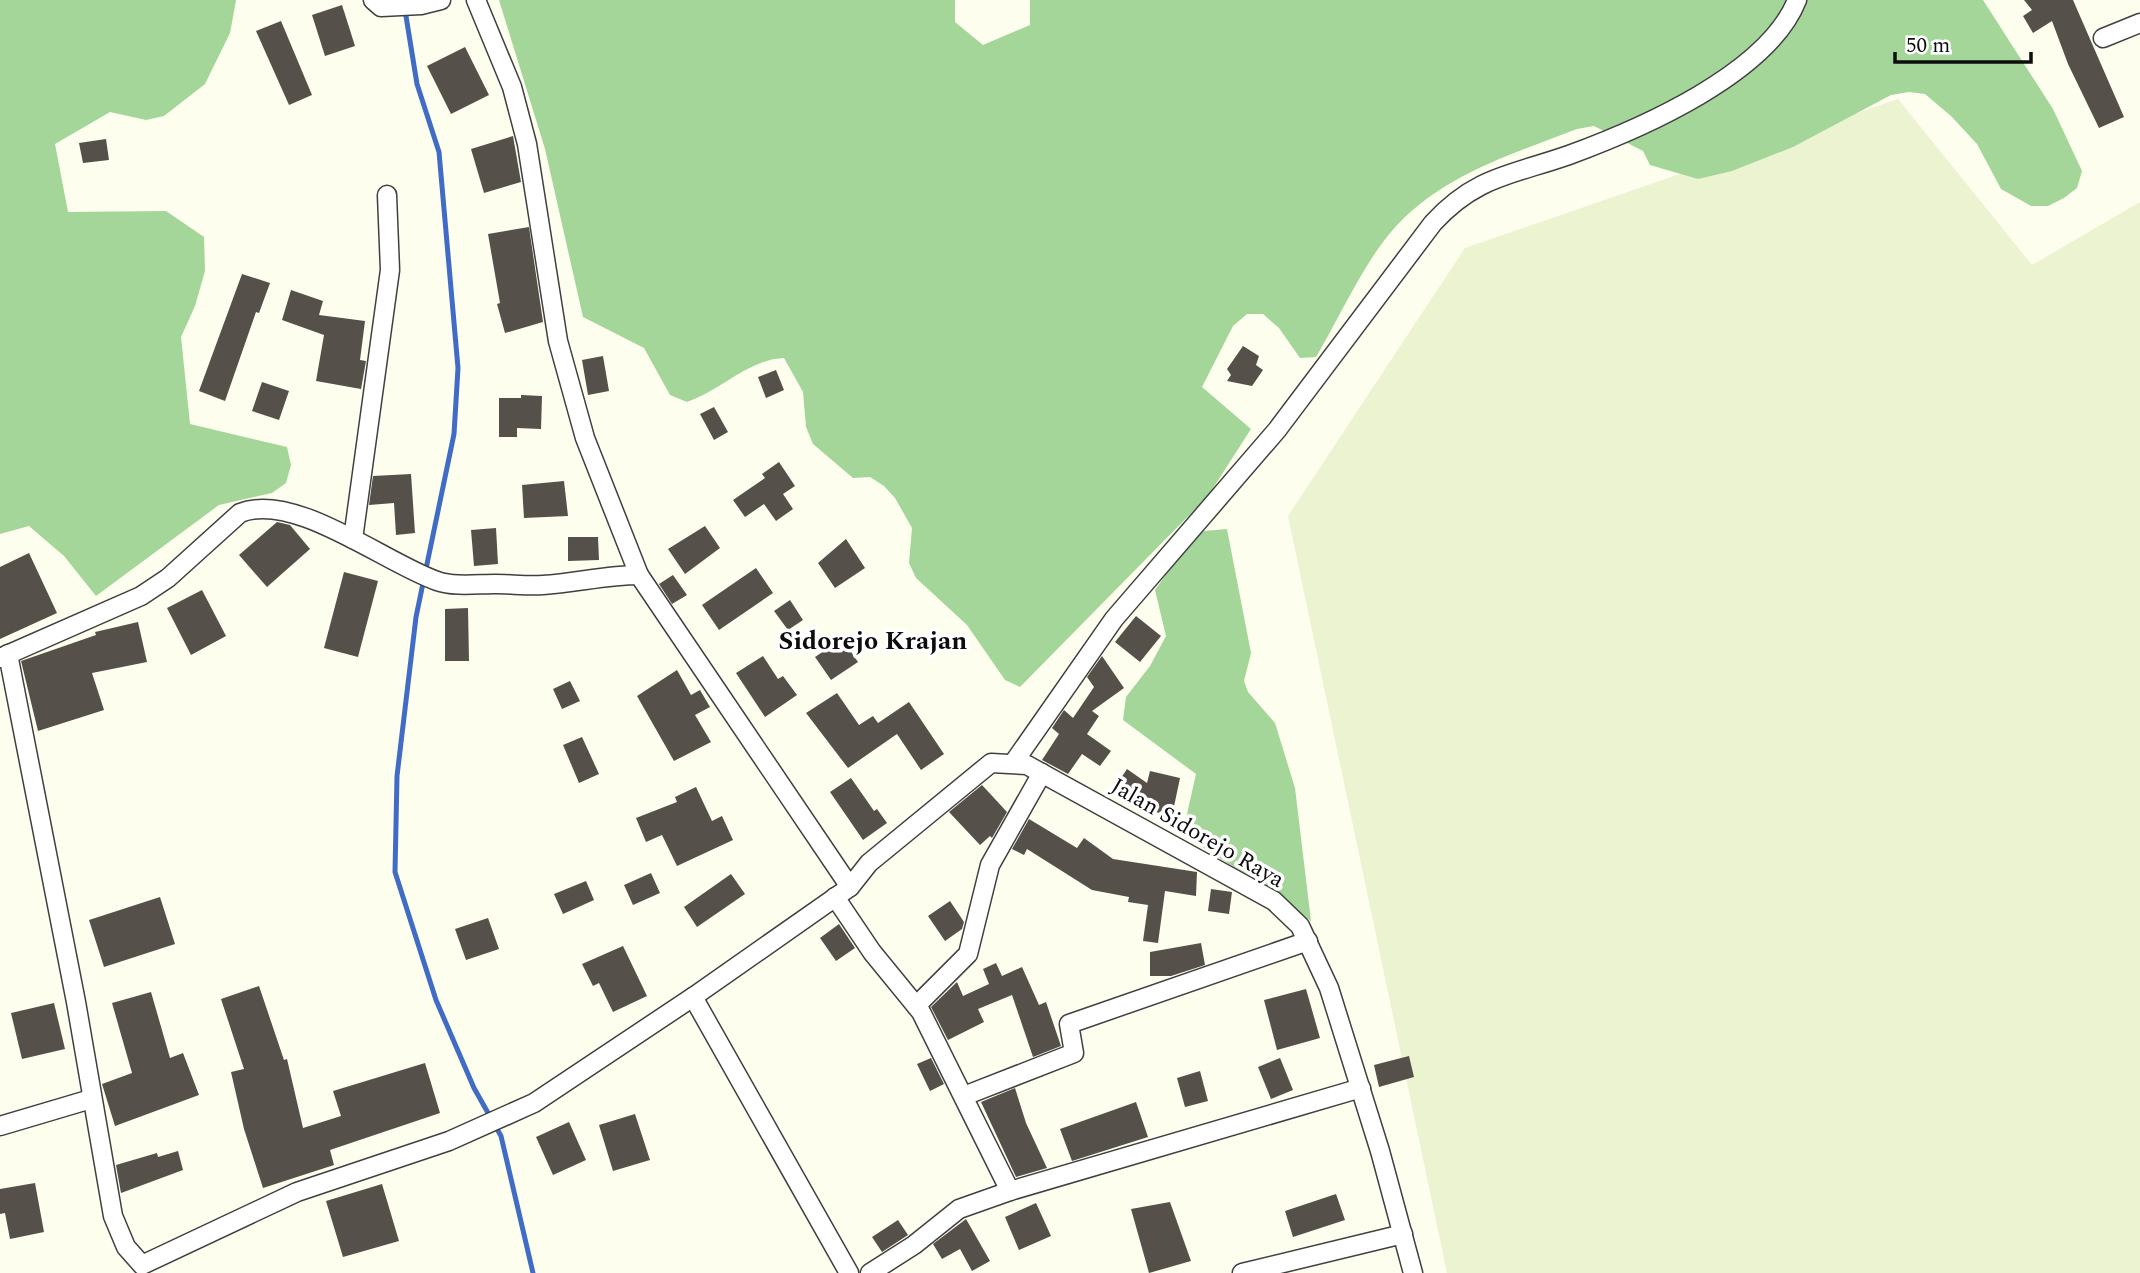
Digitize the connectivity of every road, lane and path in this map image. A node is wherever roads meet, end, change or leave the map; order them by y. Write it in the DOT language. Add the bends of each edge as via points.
graph roads {
  1 [pos="440,0"];
  2 [pos="476,0"];
  3 [pos="1797,0"];
  4 [pos="377,4"];
  5 [pos="2140,23"];
  6 [pos="2103,38"];
  7 [pos="387,195"];
  8 [pos="353,539"];
  9 [pos="639,575"];
  10 [pos="4,656"];
  11 [pos="1014,762"];
  12 [pos="1042,773"];
  13 [pos="840,882"];
  14 [pos="1308,941"];
  15 [pos="693,997"];
  16 [pos="916,1006"];
  17 [pos="1361,1088"];
  18 [pos="964,1096"];
  19 [pos="91,1099"];
  20 [pos="0,1126"];
  21 [pos="1010,1191"];
  22 [pos="1402,1234"];
  23 [pos="135,1269"];
  24 [pos="849,1273"];
  25 [pos="870,1273"];
  26 [pos="1242,1273"];
  27 [pos="1413,1273"];
  1 -- 4 [label="street" via="421,5"];
  2 -- 9 [label="street" via="512,87 527,144 556,330 585,438"];
  3 -- 11 [label="street" via="1778,35 1725,79 1642,124 1491,180 1454,200 1277,430 1114,619"];
  5 -- 6 [label="street"];
  7 -- 8 [label="street" via="390,270"];
  8 -- 9 [label="street" via="439,582 541,585"];
  8 -- 10 [label="street" via="324,523 250,509 141,596"];
  9 -- 13 [label="street"];
  10 -- 19 [label="street"];
  11 -- 12 [label="street, Jalan Sidorejo Raya"];
  11 -- 13 [label="street" via="991,763"];
  12 -- 14 [label="street, Jalan Sidorejo Raya" via="1274,901 1300,926"];
  12 -- 16 [label="street" via="990,865 968,954"];
  13 -- 15 [label="street"];
  13 -- 16 [label="street" via="872,953"];
  14 -- 17 [label="street, Jalan Sidorejo Raya" via="1329,988"];
  14 -- 18 [label="street" via="1069,1024 1074,1053"];
  15 -- 23 [label="street" via="534,1103 449,1141 297,1192"];
  15 -- 24 [label="street"];
  16 -- 18 [label="street"];
  17 -- 21 [label="street"];
  17 -- 22 [label="street, Jalan Sidorejo Raya"];
  18 -- 21 [label="street"];
  19 -- 20 [label="street"];
  19 -- 23 [label="street" via="113,1216"];
  21 -- 25 [label="street" via="959,1209"];
  22 -- 26 [label="street"];
  22 -- 27 [label="street, Jalan Sidorejo Raya"];
}
